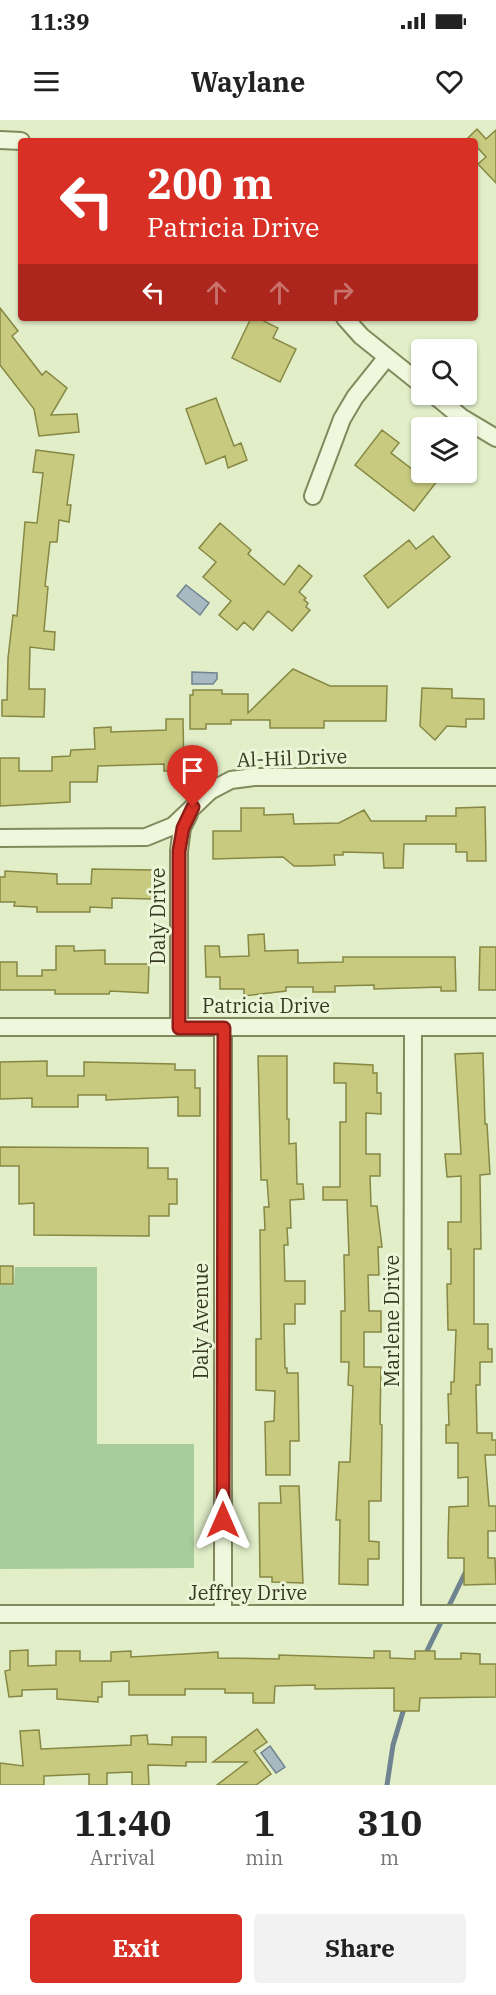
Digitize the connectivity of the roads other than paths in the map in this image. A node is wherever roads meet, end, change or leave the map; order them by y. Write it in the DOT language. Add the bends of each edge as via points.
graph roads {
  1 [pos="0,140"];
  2 [pos="18,141"];
  3 [pos="348,321"];
  4 [pos="387,357"];
  5 [pos="411,376"];
  6 [pos="446,405"];
  7 [pos="496,438"];
  8 [pos="313,496"];
  9 [pos="496,777"];
  10 [pos="193,807"];
  11 [pos="0,838"];
  12 [pos="496,1027"];
  13 [pos="0,1028"];
  14 [pos="179,1028"];
  15 [pos="224,1028"];
  16 [pos="413,1028"];
  17 [pos="0,1614"];
  18 [pos="223,1614"];
  19 [pos="412,1614"];
  20 [pos="496,1614"];
  1 -- 2 [label="street"];
  3 -- 4 [label="street"];
  4 -- 5 [label="street"];
  4 -- 8 [label="street" via="342,418"];
  6 -- 7 [label="street"];
  9 -- 10 [label="street, Al-Hil Drive" via="254,777 231,780 210,790"];
  10 -- 11 [label="street, Al-Hil Drive" via="173,826 146,837"];
  10 -- 14 [label="street, Daly Drive" via="183,828 179,851"];
  12 -- 16 [label="street, Patricia Drive"];
  13 -- 14 [label="street, Patricia Drive"];
  14 -- 15 [label="street, Patricia Drive"];
  15 -- 16 [label="street, Patricia Drive"];
  15 -- 18 [label="street, Daly Avenue"];
  16 -- 19 [label="street, Marlene Drive"];
  17 -- 18 [label="street, Jeffrey Drive"];
  18 -- 19 [label="street, Jeffrey Drive"];
  19 -- 20 [label="street, Jeffrey Drive"];
}
